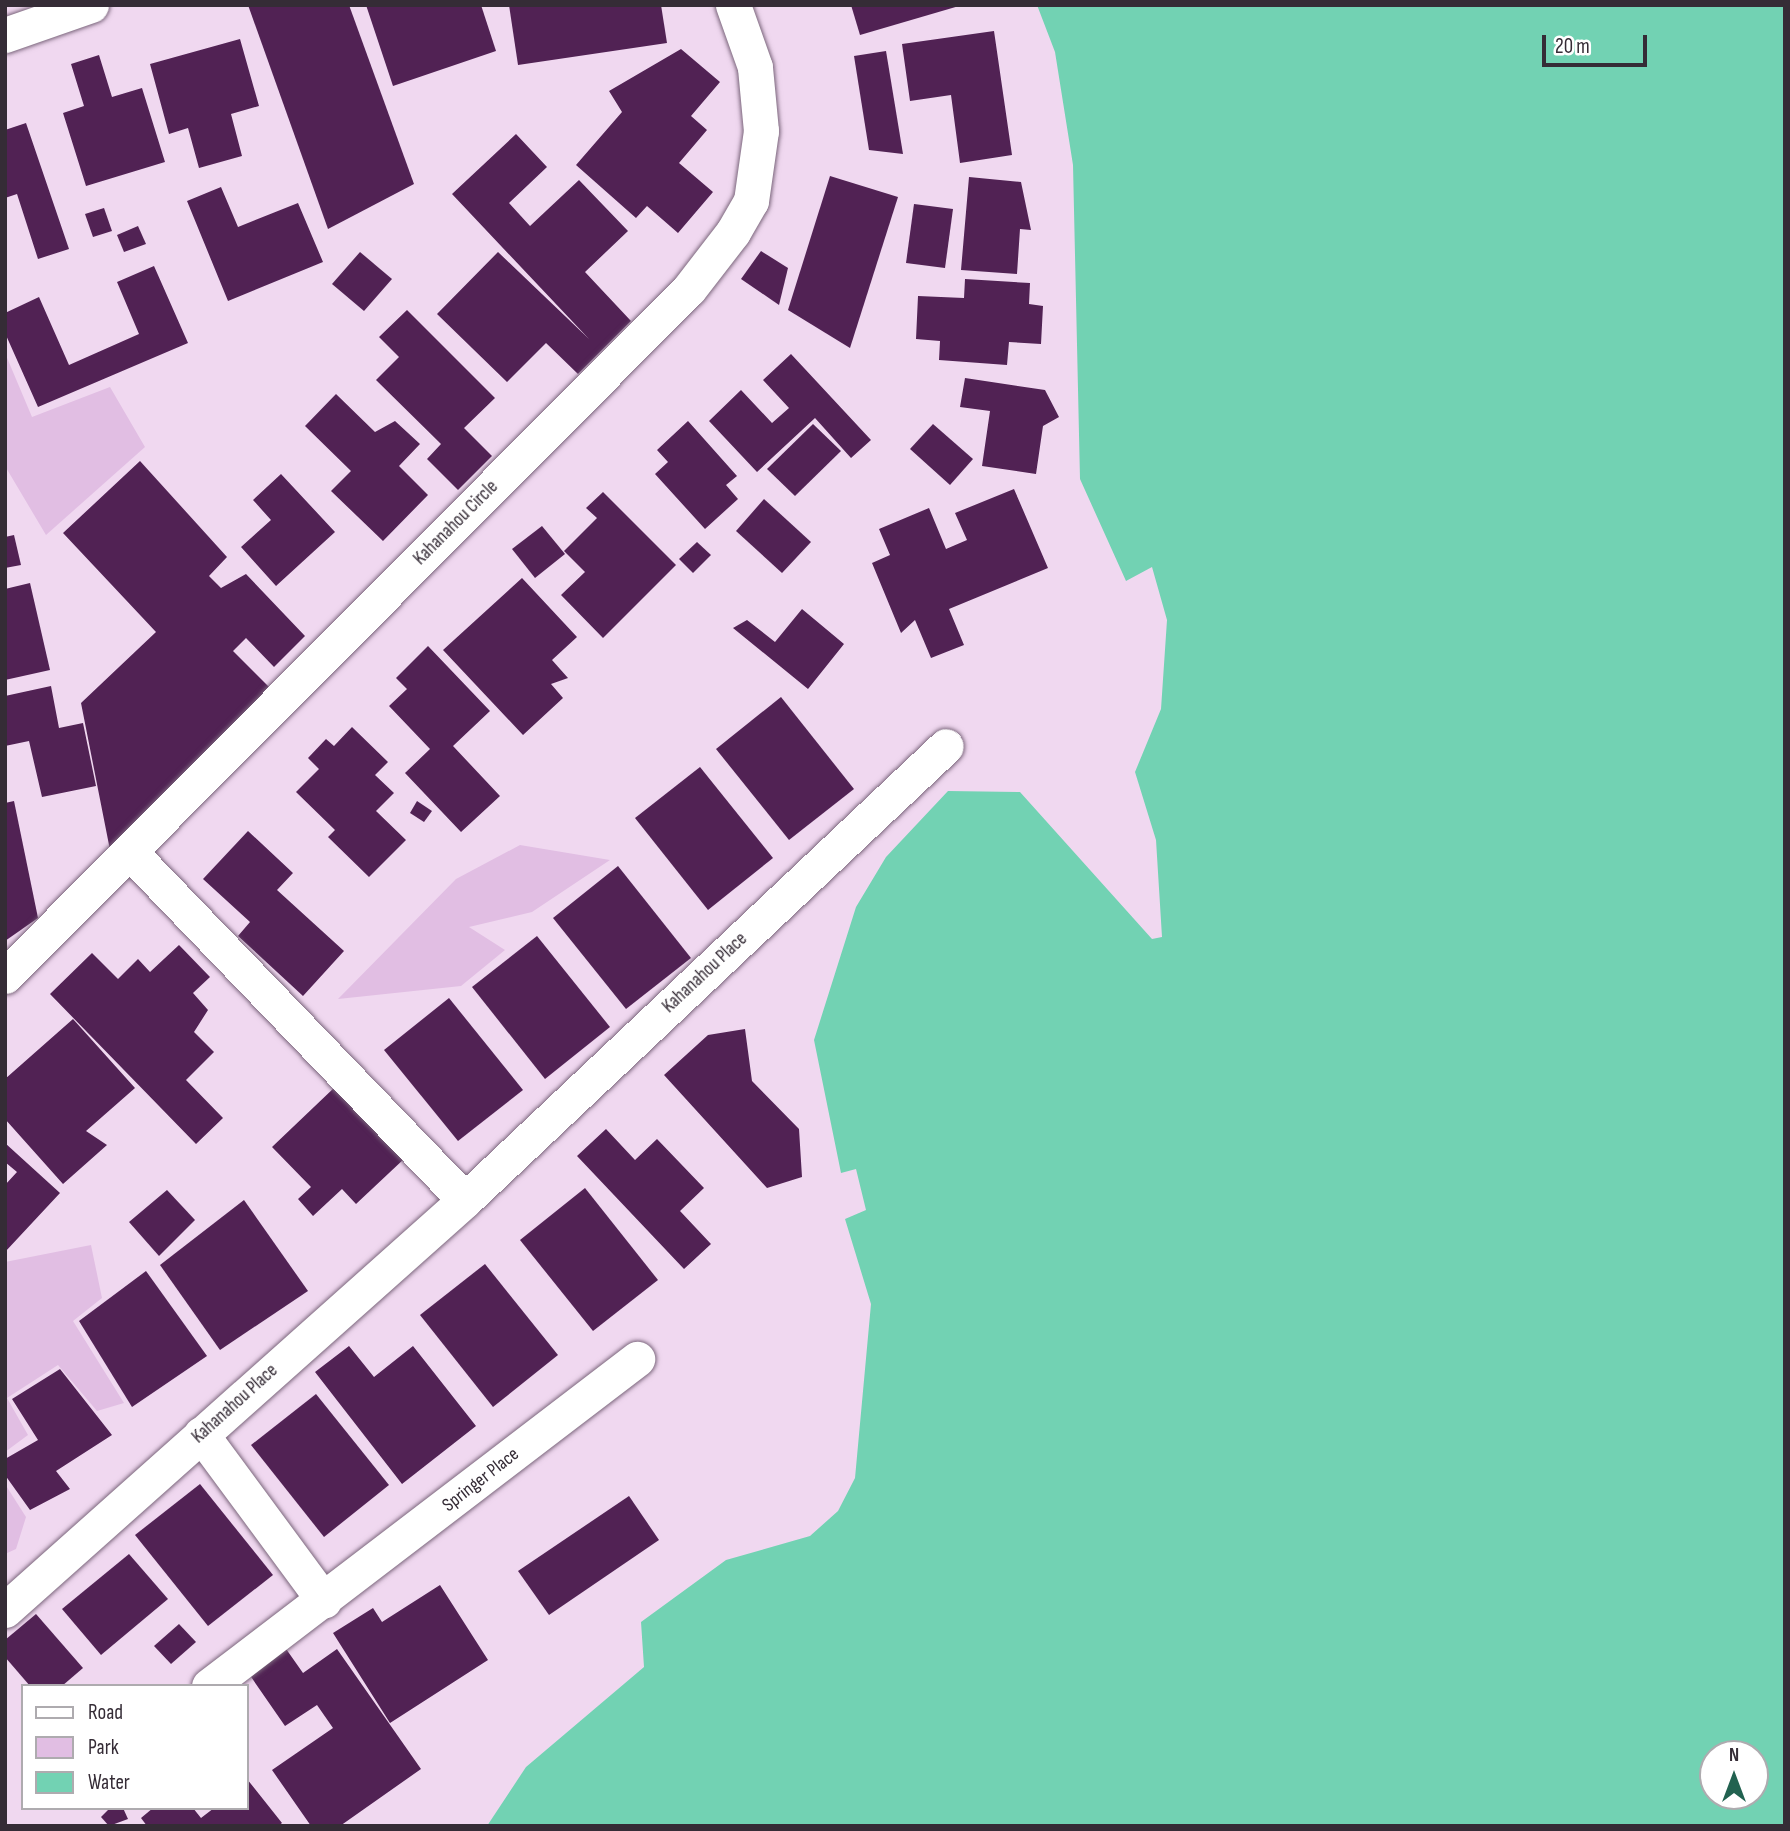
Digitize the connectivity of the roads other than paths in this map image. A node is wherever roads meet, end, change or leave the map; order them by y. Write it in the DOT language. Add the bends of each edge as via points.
graph roads {
  1 [pos="91,5"];
  2 [pos="733,5"];
  3 [pos="5,35"];
  4 [pos="946,746"];
  5 [pos="129,851"];
  6 [pos="5,976"];
  7 [pos="465,1200"];
  8 [pos="638,1359"];
  9 [pos="201,1434"];
  10 [pos="324,1601"];
  11 [pos="5,1610"];
  12 [pos="212,1684"];
  1 -- 3 [label="street"];
  2 -- 5 [label="street, Kahanahou Circle" via="755,66 761,131 751,201 733,232 689,289"];
  4 -- 7 [label="street, Kahanahou Place"];
  5 -- 6 [label="street, Kahanahou Circle"];
  5 -- 7 [label="street"];
  7 -- 9 [label="street, Kahanahou Place"];
  8 -- 10 [label="street, Springer Place"];
  9 -- 10 [label="street"];
  9 -- 11 [label="street, Kahanahou Place"];
  10 -- 12 [label="street, Springer Place"];
}
